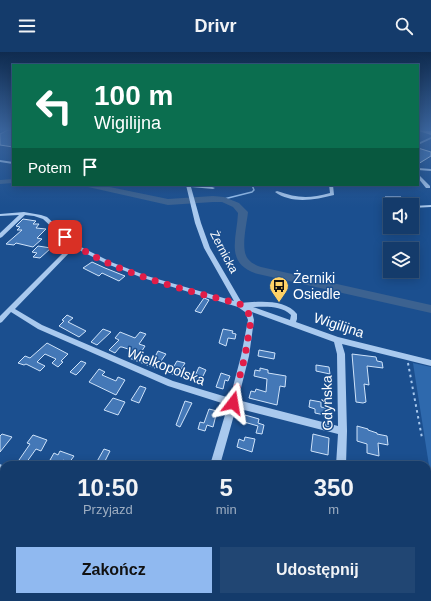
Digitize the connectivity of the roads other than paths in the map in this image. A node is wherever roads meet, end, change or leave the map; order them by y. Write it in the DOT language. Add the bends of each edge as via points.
graph roads {
  1 [pos="0,161"];
  2 [pos="12,163"];
  3 [pos="419,169"];
  4 [pos="431,170"];
  5 [pos="419,176"];
  6 [pos="188,186"];
  7 [pos="196,186"];
  8 [pos="331,186"];
  9 [pos="428,187"];
  10 [pos="213,188"];
  11 [pos="276,192"];
  12 [pos="431,206"];
  13 [pos="419,207"];
  14 [pos="24,213"];
  15 [pos="0,215"];
  16 [pos="0,236"];
  17 [pos="75,246"];
  18 [pos="240,304"];
  19 [pos="11,309"];
  20 [pos="0,320"];
  21 [pos="292,323"];
  22 [pos="337,340"];
  23 [pos="431,363"];
  24 [pos="233,403"];
  25 [pos="343,431"];
  26 [pos="215,461"];
  27 [pos="341,461"];
  1 -- 2 [label="street"];
  3 -- 4 [label="street"];
  5 -- 9 [label="street"];
  6 -- 18 [label="street, Żernicka" via="207,248"];
  7 -- 10 [label="street"];
  8 -- 11 [label="street" via="332,194 311,198 292,198"];
  12 -- 13 [label="street"];
  14 -- 15 [label="street, Wigilijna"];
  14 -- 16 [label="street"];
  14 -- 17 [label="street, Wigilijna" via="45,218"];
  17 -- 18 [label="street, Wigilijna" via="146,277"];
  17 -- 19 [label="street"];
  18 -- 21 [label="street, Wigilijna"];
  18 -- 21 [label="street" via="272,305 290,309 294,314"];
  18 -- 24 [label="street, Żernicka" via="248,312 251,320"];
  19 -- 20 [label="street"];
  19 -- 24 [label="street, Wielkopolska" via="40,327 171,384"];
  21 -- 22 [label="street, Wigilijna"];
  22 -- 23 [label="street, Wigilijna"];
  22 -- 25 [label="street, Gdyńska" via="341,354"];
  24 -- 25 [label="street, Wielkopolska"];
  24 -- 26 [label="street, Żernicka"];
  25 -- 27 [label="street, Gdyńska"];
}
